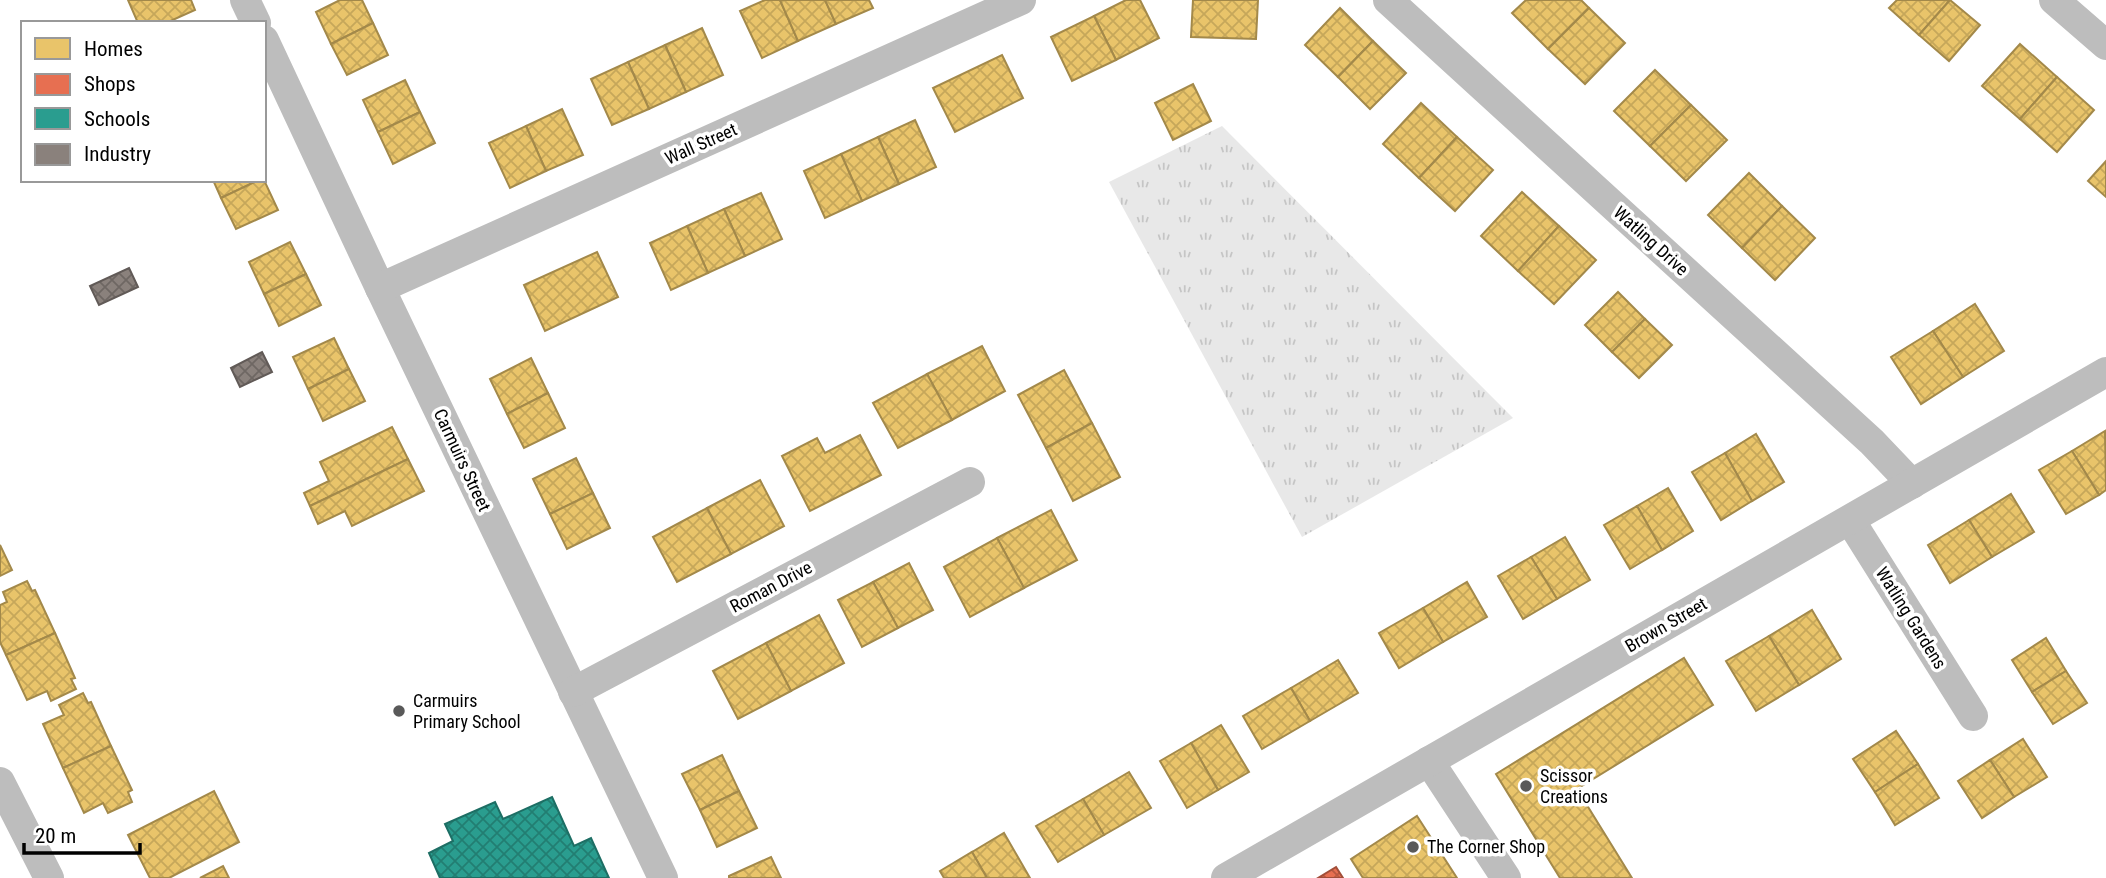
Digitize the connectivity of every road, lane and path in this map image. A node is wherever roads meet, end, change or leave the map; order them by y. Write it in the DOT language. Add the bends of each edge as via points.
graph roads {
  1 [pos="245,0"];
  2 [pos="1021,0"];
  3 [pos="1388,0"];
  4 [pos="2054,0"];
  5 [pos="255,21"];
  6 [pos="266,44"];
  7 [pos="2106,45"];
  8 [pos="380,288"];
  9 [pos="2106,372"];
  10 [pos="970,482"];
  11 [pos="1912,484"];
  12 [pos="1850,520"];
  13 [pos="573,692"];
  14 [pos="1973,716"];
  15 [pos="1429,761"];
  16 [pos="0,782"];
  17 [pos="49,878"];
  18 [pos="663,878"];
  19 [pos="1226,878"];
  20 [pos="1506,878"];
  1 -- 5 [label="street"];
  2 -- 8 [label="street, Wall Street"];
  3 -- 11 [label="street, Watling Drive" via="1872,442"];
  4 -- 7 [label="street"];
  6 -- 8 [label="street, Carmuirs Street"];
  8 -- 13 [label="street, Carmuirs Street"];
  9 -- 11 [label="street, Brown Street"];
  10 -- 13 [label="street, Roman Drive"];
  11 -- 12 [label="street, Brown Street"];
  12 -- 14 [label="street, Watling Gardens"];
  12 -- 15 [label="street, Brown Street"];
  13 -- 18 [label="street, Carmuirs Street"];
  15 -- 19 [label="street, Brown Street"];
  15 -- 20 [label="street"];
  16 -- 17 [label="street"];
}
